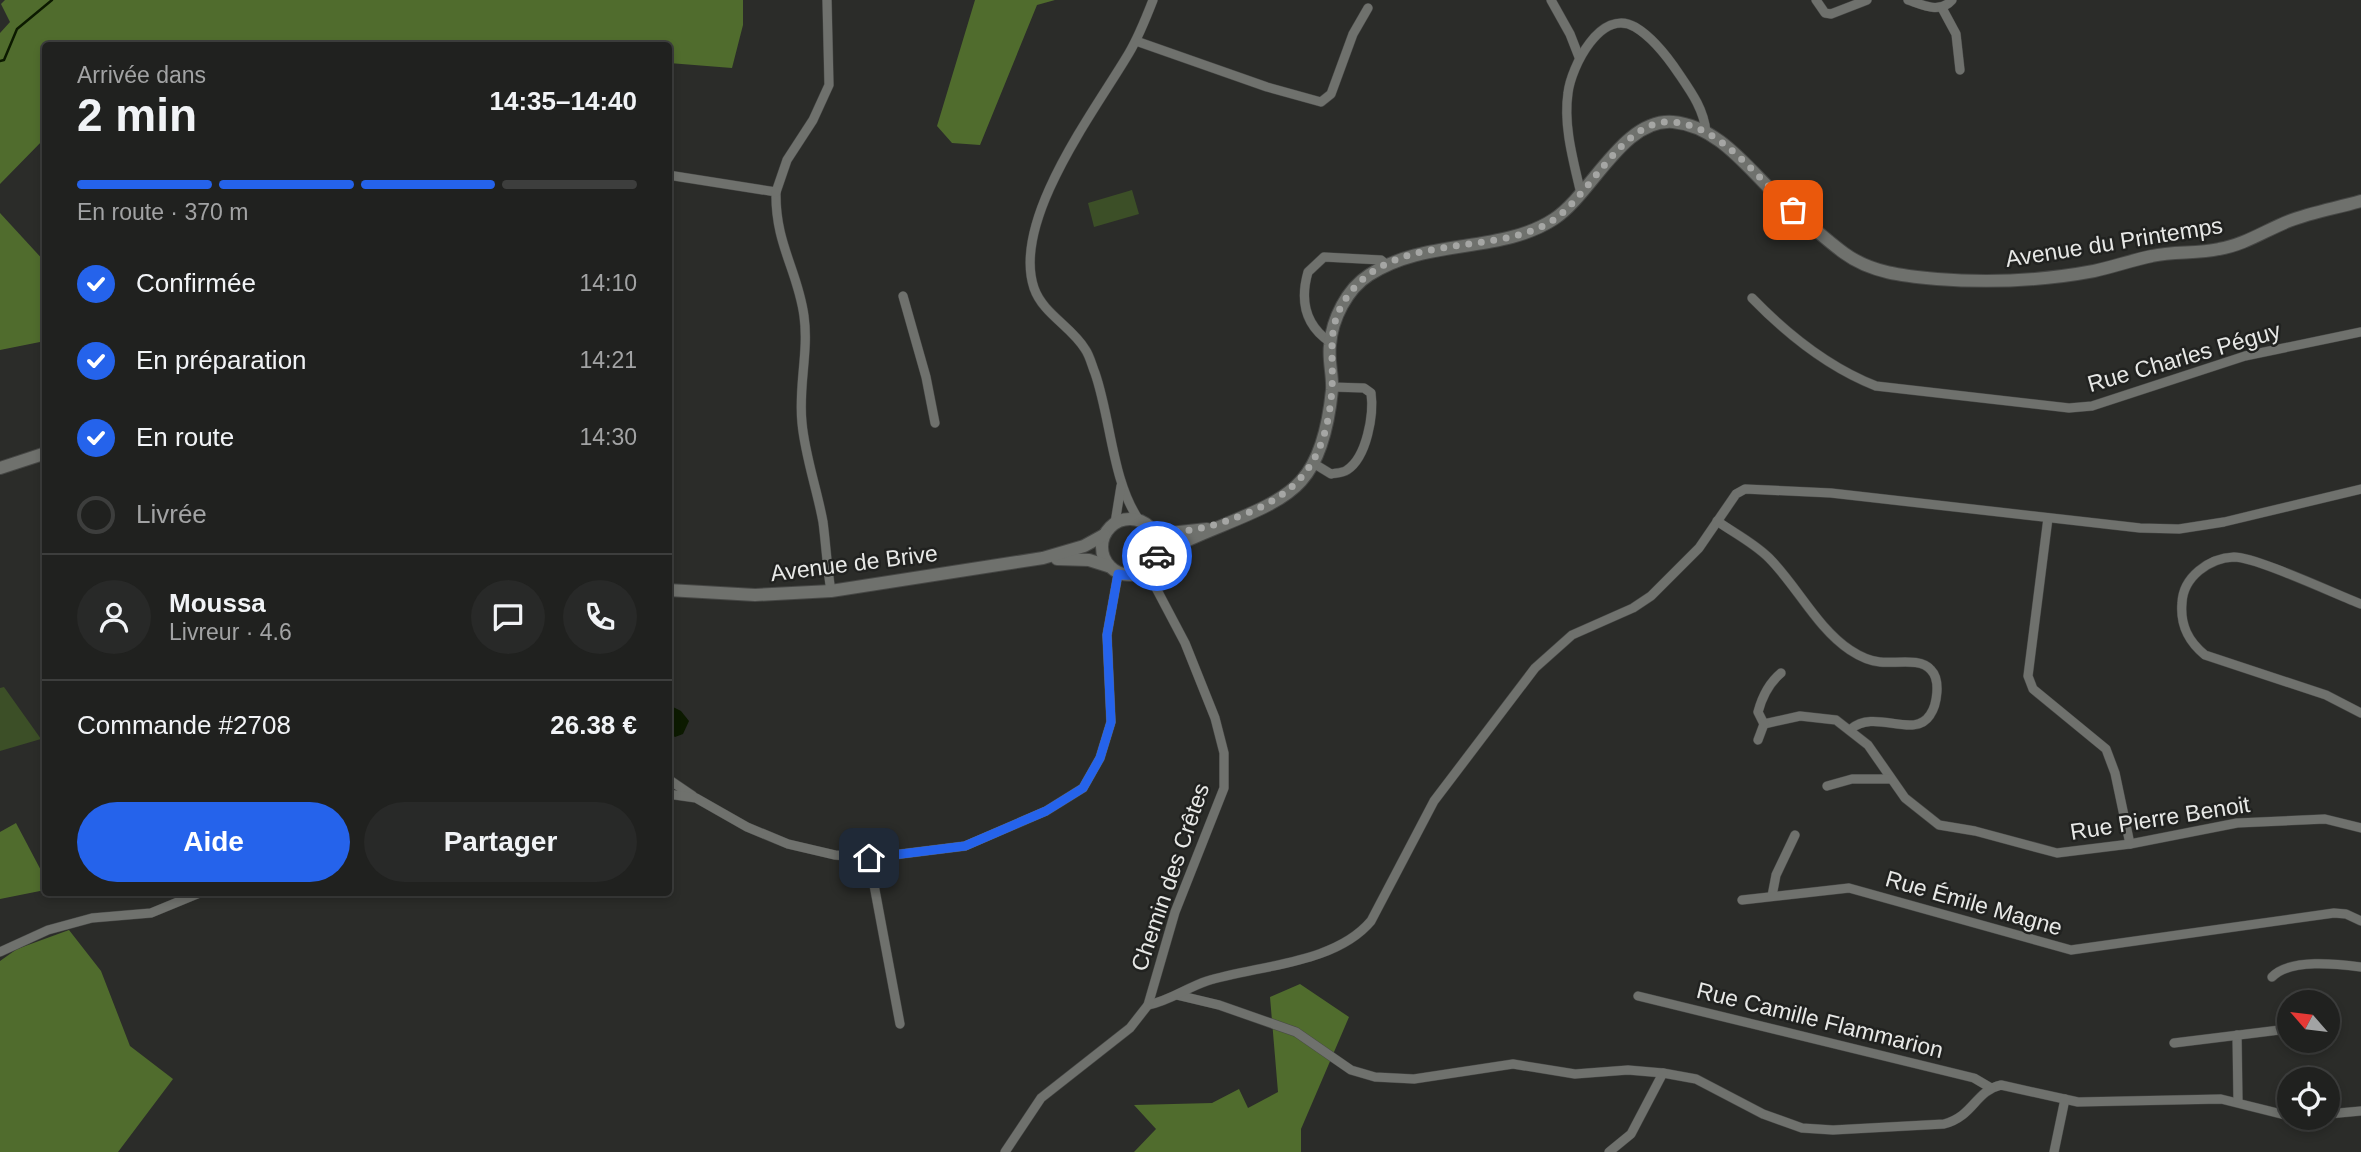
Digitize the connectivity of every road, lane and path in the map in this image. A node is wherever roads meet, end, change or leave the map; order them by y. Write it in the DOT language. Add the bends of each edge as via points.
graph roads {
  1 [pos="827,0"];
  2 [pos="1153,0"];
  3 [pos="1550,0"];
  4 [pos="1816,0"];
  5 [pos="1867,0"];
  6 [pos="1908,0"];
  7 [pos="1952,0"];
  8 [pos="1368,8"];
  9 [pos="1942,8"];
  10 [pos="1136,41"];
  11 [pos="1579,57"];
  12 [pos="1960,70"];
  13 [pos="1706,132"];
  14 [pos="672,176"];
  15 [pos="776,192"];
  16 [pos="1581,194"];
  17 [pos="2361,201"];
  18 [pos="1387,265"];
  19 [pos="903,296"];
  20 [pos="1752,298"];
  21 [pos="2361,332"];
  22 [pos="1330,342"];
  23 [pos="1332,387"];
  24 [pos="935,423"];
  25 [pos="42,454"];
  26 [pos="1313,463"];
  27 [pos="0,468"];
  28 [pos="1121,481"];
  29 [pos="2361,489"];
  30 [pos="2048,518"];
  31 [pos="1139,520"];
  32 [pos="1717,521"];
  33 [pos="1115,523"];
  34 [pos="1207,529"];
  35 [pos="1153,530"];
  36 [pos="1104,535"];
  37 [pos="1043,558"];
  38 [pos="1156,558"];
  39 [pos="1113,570"];
  40 [pos="1147,570"];
  41 [pos="672,590"];
  42 [pos="831,591"];
  43 [pos="2361,604"];
  44 [pos="1781,673"];
  45 [pos="2361,713"];
  46 [pos="1764,724"];
  47 [pos="1851,729"];
  48 [pos="1758,740"];
  49 [pos="1889,779"];
  50 [pos="672,782"];
  51 [pos="1827,786"];
  52 [pos="672,795"];
  53 [pos="696,798"];
  54 [pos="2361,828"];
  55 [pos="1795,835"];
  56 [pos="2130,844"];
  57 [pos="869,858"];
  58 [pos="193,896"];
  59 [pos="1772,896"];
  60 [pos="1742,900"];
  61 [pos="2361,921"];
  62 [pos="0,952"];
  63 [pos="2361,967"];
  64 [pos="2273,977"];
  65 [pos="1175,995"];
  66 [pos="1638,996"];
  67 [pos="1148,1005"];
  68 [pos="900,1024"];
  69 [pos="2277,1030"];
  70 [pos="2237,1035"];
  71 [pos="2174,1043"];
  72 [pos="1663,1073"];
  73 [pos="1991,1088"];
  74 [pos="2066,1100"];
  75 [pos="2238,1101"];
  76 [pos="2361,1111"];
  77 [pos="2277,1112"];
  78 [pos="2340,1113"];
  79 [pos="1005,1152"];
  80 [pos="1609,1152"];
  81 [pos="2054,1152"];
  1 -- 15 [label="street" via="829,85"];
  2 -- 10 [label="street"];
  3 -- 11 [label="street"];
  4 -- 5 [label="street" via="1831,14"];
  6 -- 9 [label="street"];
  7 -- 9 [label="street"];
  8 -- 10 [label="street" via="1353,34 1331,94 1321,102"];
  9 -- 12 [label="street" via="1956,34"];
  10 -- 28 [label="street" via="1070,147 1039,218 1031,268 1046,309 1086,349"];
  11 -- 13 [label="street" via="1599,33 1612,26 1624,23 1635,27 1679,74 1705,118"];
  11 -- 16 [label="street" via="1570,83 1567,115"];
  13 -- 16 [label="street, Avenue du Printemps" via="1668,122 1652,125 1626,142"];
  13 -- 17 [label="street, Avenue du Printemps" via="1848,256 1901,275 1987,282 2060,277 2153,256 2218,250 2286,222"];
  14 -- 15 [label="street"];
  15 -- 42 [label="street" via="782,249 804,313 802,422"];
  16 -- 18 [label="street, Avenue du Printemps" via="1566,211 1538,228 1400,258"];
  18 -- 22 [label="street, Avenue du Printemps" via="1367,276 1345,299"];
  18 -- 22 [label="street, Avenue du Printemps" via="1381,260 1324,257 1307,272 1303,302 1308,318 1317,333"];
  19 -- 24 [label="street"];
  20 -- 21 [label="street, Rue Charles Péguy" via="1809,346 1876,386 2069,408 2092,407 2245,356"];
  22 -- 23 [label="street, Avenue du Printemps"];
  23 -- 26 [label="street, Avenue du Printemps" via="1324,439"];
  23 -- 26 [label="street" via="1364,388 1371,393 1363,446 1346,471 1331,474"];
  25 -- 27 [label="street"];
  26 -- 34 [label="street, Avenue du Printemps" via="1302,481 1285,495"];
  28 -- 31 [label="street"];
  28 -- 33 [label="street"];
  29 -- 30 [label="street" via="2179,529"];
  30 -- 32 [label="street" via="1757,487 1736,494"];
  30 -- 56 [label="street" via="2028,676 2033,689 2106,749"];
  31 -- 33 [label="street"];
  31 -- 35 [label="street"];
  32 -- 47 [label="street" via="1769,558 1848,648 1878,662 1912,663 1932,670 1936,699 1924,722 1904,725 1869,719"];
  32 -- 65 [label="street" via="1699,548 1651,596 1572,635 1535,668 1434,801 1360,934 1329,951 1220,977"];
  33 -- 36 [label="street"];
  34 -- 35 [label="street, Avenue du Printemps"];
  34 -- 38 [label="street, Avenue du Printemps"];
  35 -- 38 [label="street"];
  36 -- 37 [label="street"];
  36 -- 39 [label="street" via="1102,557"];
  37 -- 39 [label="street" via="1089,560"];
  37 -- 42 [label="street, Avenue de Brive"];
  38 -- 40 [label="street"];
  39 -- 40 [label="street" via="1138,575"];
  39 -- 57 [label="street" via="1107,635 1111,722 1100,758 1083,788 1046,811 965,846"];
  40 -- 67 [label="street, Chemin des Crêtes" via="1185,643 1215,718 1226,770 1220,803 1179,900"];
  41 -- 42 [label="street, Avenue de Brive" via="755,595"];
  43 -- 45 [label="street" via="2236,557 2211,563 2193,575 2182,597 2181,614 2193,645 2205,655 2326,695"];
  44 -- 46 [label="street" via="1760,704 1758,712"];
  46 -- 47 [label="street, Rue Pierre Benoit" via="1818,716"];
  46 -- 48 [label="street"];
  47 -- 49 [label="street, Rue Pierre Benoit" via="1868,745"];
  49 -- 51 [label="street" via="1852,779"];
  49 -- 56 [label="street, Rue Pierre Benoit" via="1924,816 1947,827 2057,853"];
  50 -- 53 [label="street"];
  52 -- 53 [label="street"];
  53 -- 57 [label="street" via="788,844"];
  54 -- 56 [label="street, Rue Pierre Benoit" via="2325,819 2269,820"];
  55 -- 59 [label="street" via="1776,875"];
  57 -- 68 [label="street"];
  58 -- 62 [label="street" via="151,914 92,918 48,930"];
  59 -- 60 [label="street, Rue Émile Magne"];
  59 -- 61 [label="street, Rue Émile Magne" via="1849,888 2071,950 2333,913"];
  63 -- 64 [label="street" via="2311,964 2278,971"];
  65 -- 67 [label="street"];
  65 -- 72 [label="street" via="1286,1028 1352,1070 1375,1077 1414,1079 1513,1065 1575,1074"];
  66 -- 73 [label="street, Rue Camille Flammarion" via="1974,1078"];
  67 -- 79 [label="street, Chemin des Crêtes" via="1130,1028 1041,1098"];
  69 -- 70 [label="street"];
  70 -- 71 [label="street"];
  70 -- 75 [label="street"];
  72 -- 73 [label="street" via="1709,1084 1783,1123 1833,1130 1944,1124 1959,1120"];
  72 -- 80 [label="street" via="1631,1134"];
  73 -- 74 [label="street" via="2014,1087"];
  74 -- 75 [label="street"];
  74 -- 81 [label="street"];
  75 -- 77 [label="street"];
  76 -- 78 [label="street"];
}
